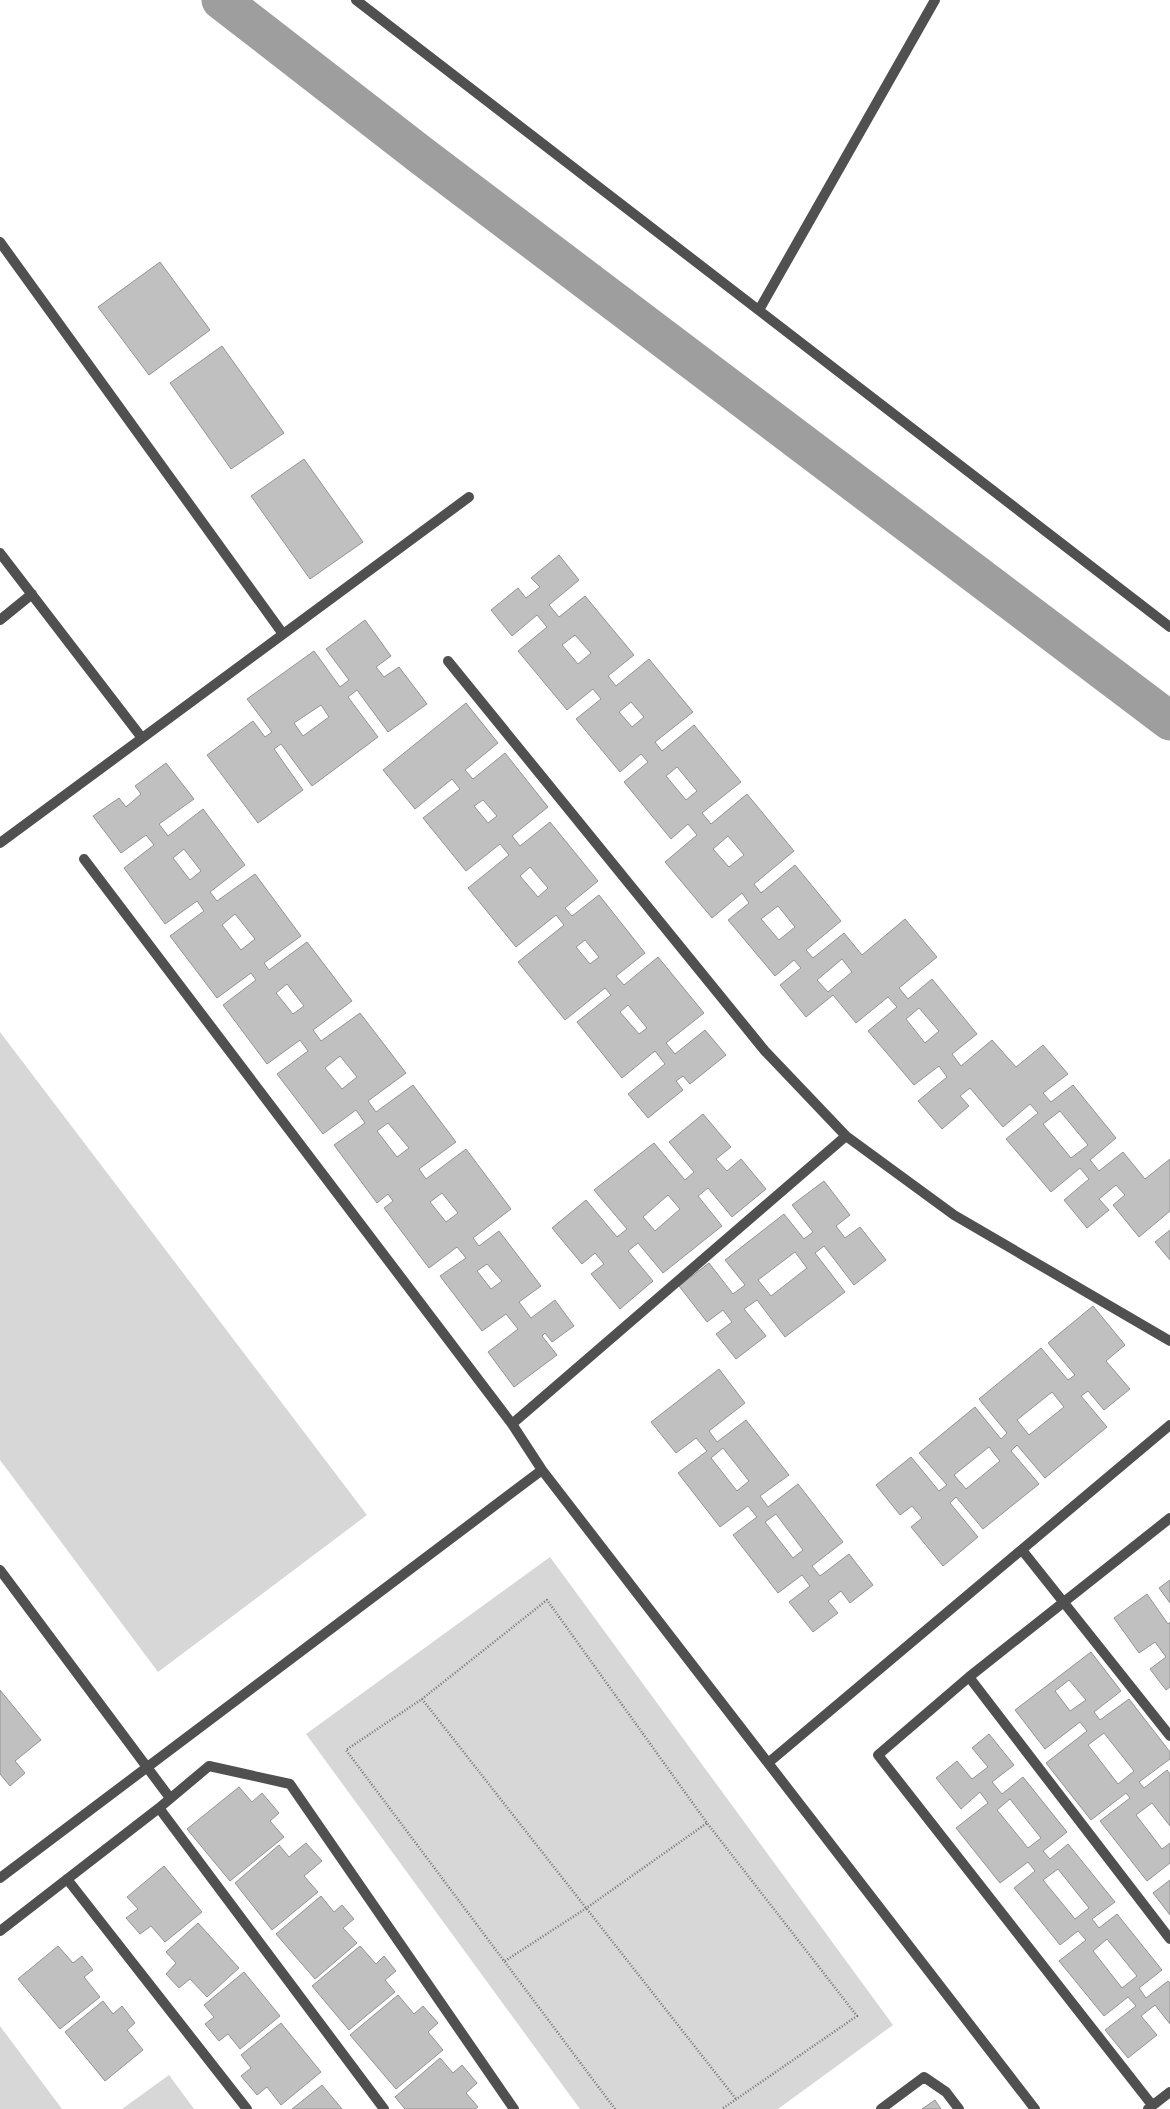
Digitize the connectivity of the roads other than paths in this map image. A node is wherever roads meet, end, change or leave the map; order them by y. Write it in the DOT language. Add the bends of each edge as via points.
graph roads {
  1 [pos="356,0"];
  2 [pos="935,0"];
  3 [pos="0,242"];
  4 [pos="759,310"];
  5 [pos="469,496"];
  6 [pos="0,553"];
  7 [pos="32,594"];
  8 [pos="0,620"];
  9 [pos="1170,626"];
  10 [pos="283,634"];
  11 [pos="448,661"];
  12 [pos="142,738"];
  13 [pos="0,842"];
  14 [pos="84,859"];
  15 [pos="846,1136"];
  16 [pos="1170,1341"];
  17 [pos="512,1424"];
  18 [pos="1170,1425"];
  19 [pos="542,1470"];
  20 [pos="1170,1518"];
  21 [pos="1022,1550"];
  22 [pos="0,1570"];
  23 [pos="1064,1602"];
  24 [pos="969,1677"];
  25 [pos="1169,1733"];
  26 [pos="768,1763"];
  27 [pos="148,1767"];
  28 [pos="170,1798"];
  29 [pos="159,1808"];
  30 [pos="0,1878"];
  31 [pos="67,1878"];
  32 [pos="0,1931"];
  33 [pos="1170,1939"];
  34 [pos="1170,2092"];
  35 [pos="1150,2107"];
  36 [pos="247,2109"];
  37 [pos="384,2109"];
  38 [pos="514,2109"];
  39 [pos="881,2109"];
  40 [pos="960,2109"];
  41 [pos="1035,2109"];
  1 -- 4 [label="street"];
  2 -- 4 [label="street"];
  3 -- 10 [label="street"];
  4 -- 9 [label="street"];
  5 -- 10 [label="street"];
  6 -- 7 [label="street"];
  7 -- 8 [label="street"];
  7 -- 12 [label="street"];
  10 -- 12 [label="street"];
  11 -- 15 [label="street" via="765,1051"];
  12 -- 13 [label="street"];
  14 -- 17 [label="street"];
  15 -- 16 [label="street" via="954,1215"];
  15 -- 17 [label="street"];
  17 -- 19 [label="street"];
  18 -- 21 [label="street"];
  19 -- 26 [label="street"];
  19 -- 27 [label="street"];
  20 -- 23 [label="street"];
  21 -- 23 [label="street"];
  21 -- 26 [label="street"];
  22 -- 27 [label="street"];
  23 -- 24 [label="street"];
  23 -- 25 [label="street"];
  24 -- 33 [label="street"];
  24 -- 35 [label="street" via="878,1755"];
  26 -- 41 [label="street"];
  27 -- 28 [label="street"];
  27 -- 30 [label="street"];
  28 -- 29 [label="street"];
  28 -- 38 [label="street" via="209,1766 290,1784"];
  29 -- 31 [label="street"];
  29 -- 37 [label="street"];
  31 -- 32 [label="street"];
  31 -- 36 [label="street"];
  34 -- 35 [label="street"];
  39 -- 40 [label="street" via="924,2077 946,2092"];
}
